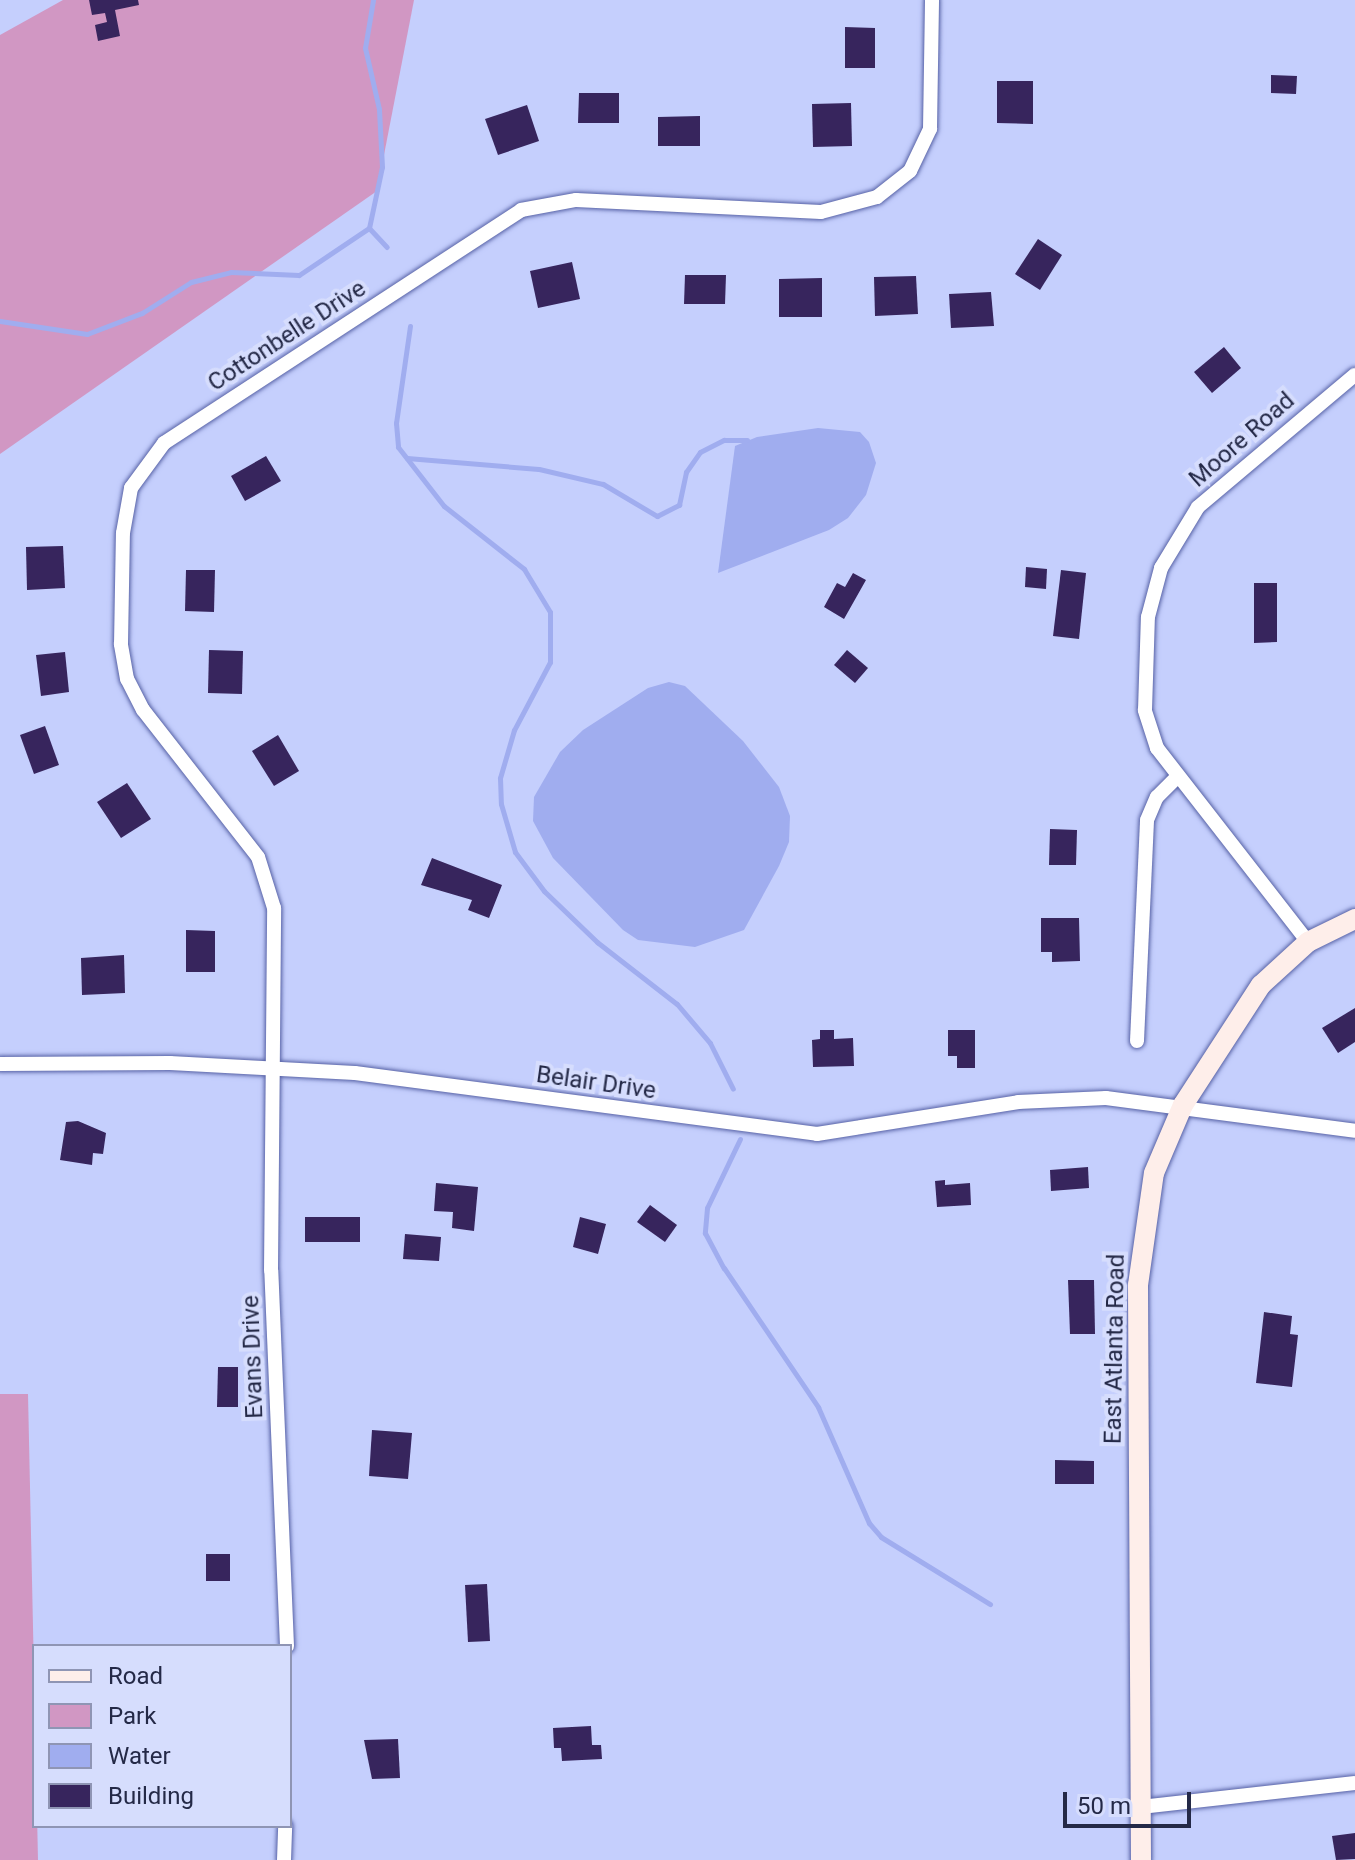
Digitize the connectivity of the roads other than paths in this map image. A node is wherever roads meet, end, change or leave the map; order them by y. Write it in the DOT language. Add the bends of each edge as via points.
graph roads {
  1 [pos="932,0"];
  2 [pos="1355,375"];
  3 [pos="1177,777"];
  4 [pos="1355,919"];
  5 [pos="1308,942"];
  6 [pos="1137,1041"];
  7 [pos="0,1064"];
  8 [pos="272,1066"];
  9 [pos="1183,1105"];
  10 [pos="1355,1131"];
  11 [pos="287,1644"];
  12 [pos="1355,1783"];
  13 [pos="1141,1807"];
  14 [pos="285,1828"];
  15 [pos="284,1860"];
  16 [pos="1141,1860"];
  1 -- 8 [label="street, Cottonbelle Drive" via="930,129 910,171 877,197 821,212 576,200 532,205 164,443 142,468 125,513 124,667 143,710 254,852 269,881 274,908"];
  2 -- 3 [label="street, Moore Road" via="1214,490 1161,568 1148,617 1145,710 1157,748"];
  3 -- 5 [label="street, Moore Road"];
  3 -- 6 [label="street" via="1157,797 1147,820"];
  4 -- 5 [label="street, East Atlanta Road"];
  5 -- 9 [label="street, East Atlanta Road" via="1261,985"];
  7 -- 8 [label="street, Belair Drive"];
  8 -- 9 [label="street, Belair Drive" via="817,1134 1018,1102 1106,1098"];
  8 -- 11 [label="street, Evans Drive" via="271,1270"];
  9 -- 10 [label="street, Belair Drive"];
  9 -- 13 [label="street, East Atlanta Road" via="1154,1173 1138,1285"];
  12 -- 13 [label="street"];
  13 -- 16 [label="street, East Atlanta Road"];
  14 -- 15 [label="street"];
}
